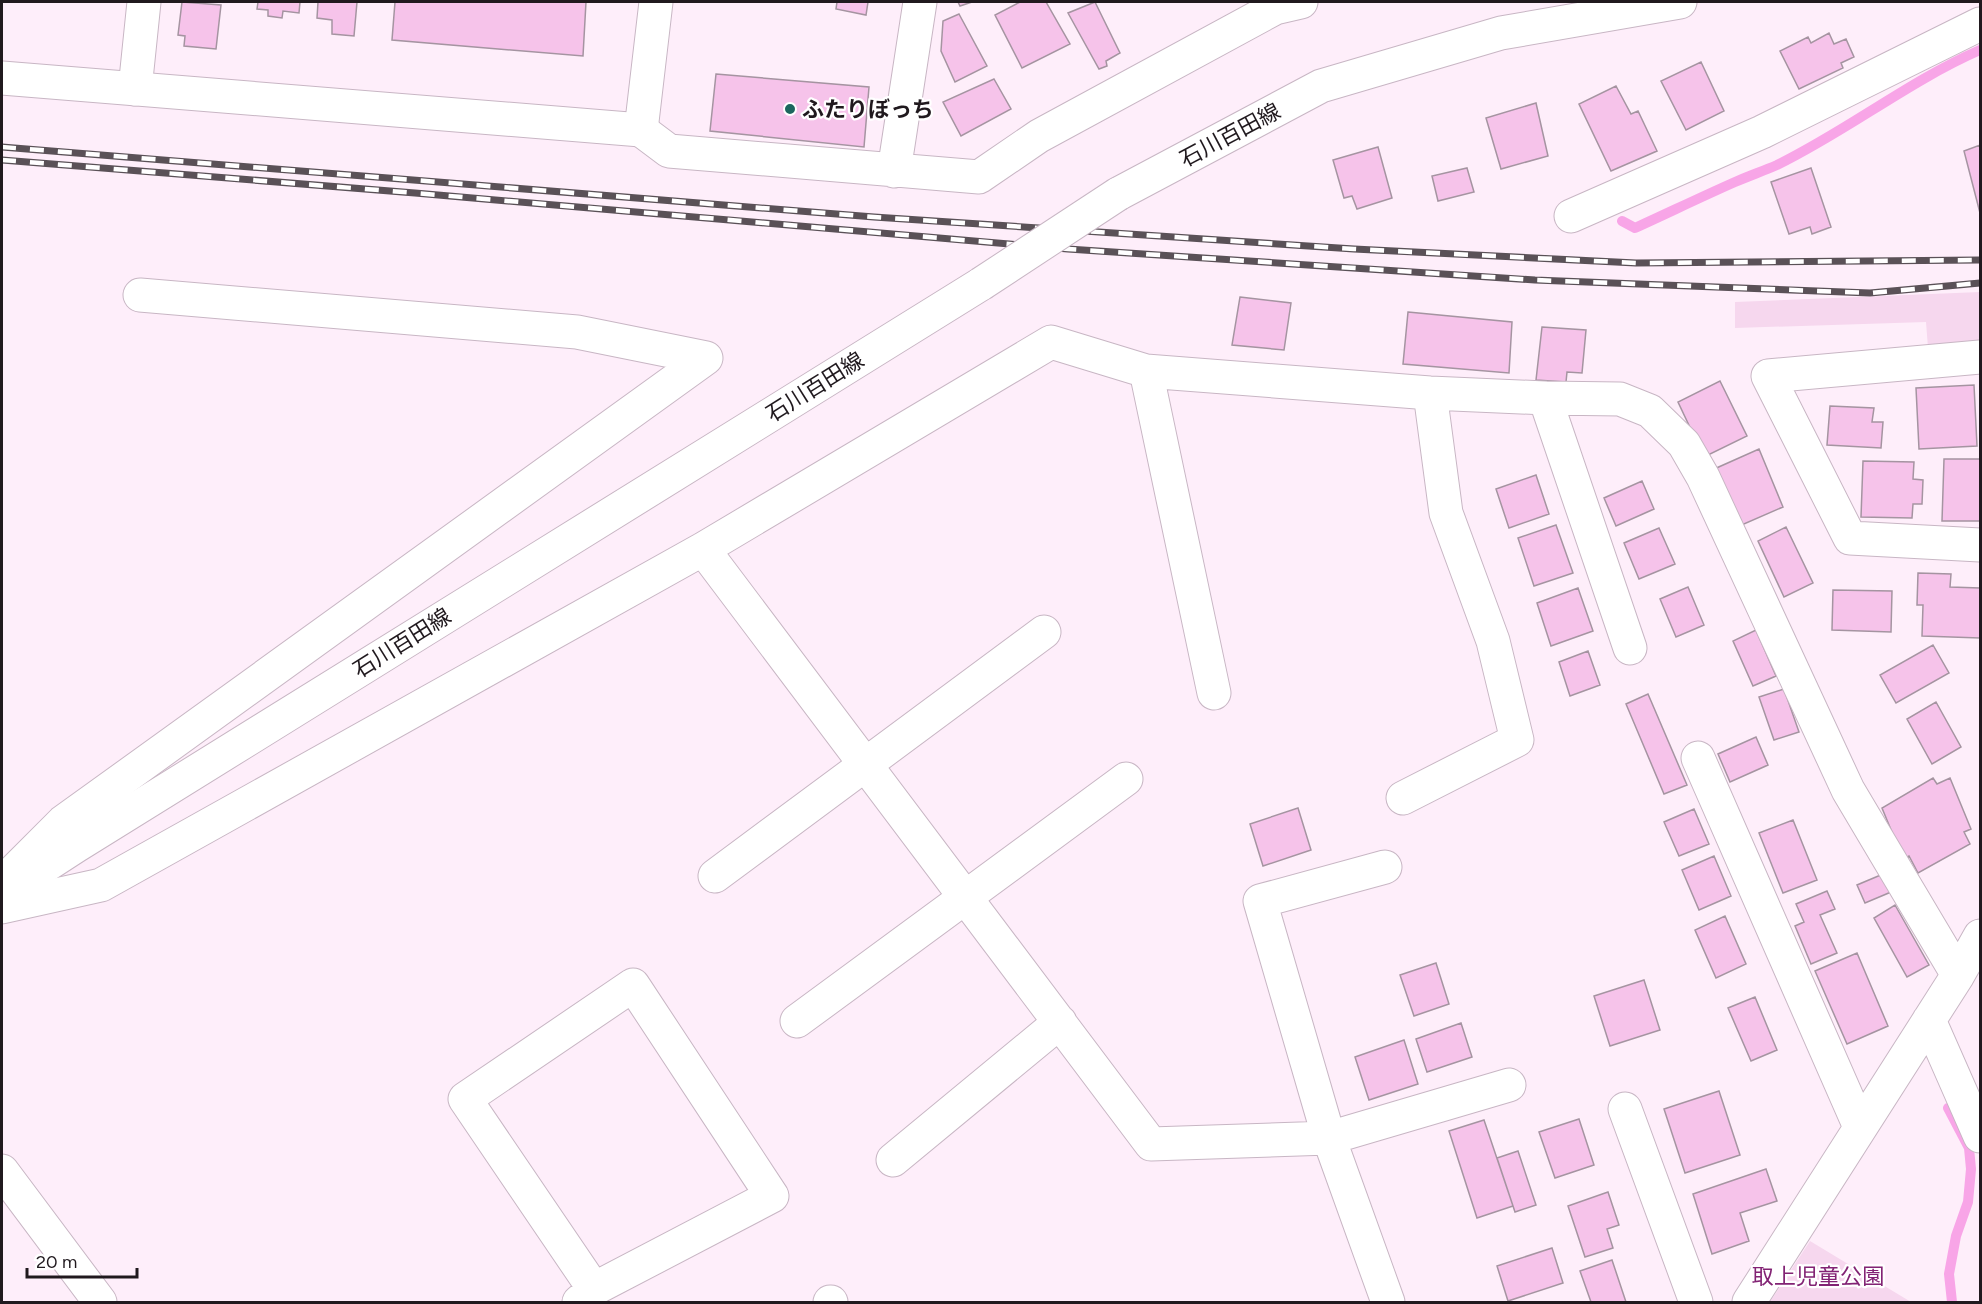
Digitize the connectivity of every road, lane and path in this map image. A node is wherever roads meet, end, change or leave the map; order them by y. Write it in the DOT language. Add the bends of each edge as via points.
graph roads {
  1 [pos="144,2"];
  2 [pos="656,2"];
  3 [pos="920,2"];
  4 [pos="1680,2"];
  5 [pos="1283,4"];
  6 [pos="1980,24"];
  7 [pos="2,78"];
  8 [pos="135,89"];
  9 [pos="641,130"];
  10 [pos="894,171"];
  11 [pos="1571,216"];
  12 [pos="140,295"];
  13 [pos="1980,357"];
  14 [pos="1146,371"];
  15 [pos="1430,393"];
  16 [pos="1545,398"];
  17 [pos="1980,545"];
  18 [pos="703,549"];
  19 [pos="1044,632"];
  20 [pos="1630,648"];
  21 [pos="1214,693"];
  22 [pos="1698,758"];
  23 [pos="865,764"];
  24 [pos="1126,779"];
  25 [pos="1403,798"];
  26 [pos="1385,867"];
  27 [pos="715,876"];
  28 [pos="2,883"];
  29 [pos="2,894"];
  30 [pos="965,897"];
  31 [pos="2,908"];
  32 [pos="1980,936"];
  33 [pos="1958,975"];
  34 [pos="1929,1020"];
  35 [pos="797,1021"];
  36 [pos="1060,1022"];
  37 [pos="1509,1085"];
  38 [pos="1625,1109"];
  39 [pos="1860,1127"];
  40 [pos="1980,1136"];
  41 [pos="1329,1138"];
  42 [pos="893,1160"];
  43 [pos="2,1171"];
  44 [pos="586,1296"];
  45 [pos="100,1302"];
  46 [pos="1388,1302"];
  47 [pos="1696,1302"];
  48 [pos="1749,1302"];
  1 -- 8 [label="street"];
  2 -- 9 [label="street"];
  3 -- 10 [label="street"];
  4 -- 29 [label="street, 石川百田線, bridge" via="1501,33 1321,86 1118,194 981,284"];
  5 -- 10 [label="street" via="1039,136 979,177"];
  6 -- 11 [label="street" via="1762,132"];
  7 -- 8 [label="street"];
  8 -- 9 [label="street"];
  9 -- 10 [label="street" via="669,151"];
  12 -- 28 [label="street" via="577,332 706,358 63,822"];
  13 -- 17 [label="street" via="1768,376 1850,538"];
  14 -- 15 [label="street"];
  14 -- 18 [label="street" via="1052,342"];
  14 -- 21 [label="street"];
  15 -- 16 [label="street"];
  15 -- 25 [label="street" via="1446,513 1493,641 1517,740"];
  16 -- 20 [label="street"];
  16 -- 33 [label="street" via="1620,399 1650,411 1684,444 1848,789"];
  18 -- 23 [label="street"];
  18 -- 31 [label="street" via="101,885"];
  19 -- 23 [label="street"];
  22 -- 39 [label="street"];
  23 -- 27 [label="street"];
  23 -- 30 [label="street"];
  24 -- 30 [label="street"];
  26 -- 41 [label="street" via="1260,901"];
  30 -- 35 [label="street"];
  30 -- 36 [label="street"];
  32 -- 33 [label="street"];
  33 -- 34 [label="street"];
  34 -- 39 [label="street"];
  34 -- 40 [label="street"];
  36 -- 41 [label="street" via="1151,1144"];
  36 -- 42 [label="street"];
  37 -- 41 [label="street"];
  38 -- 47 [label="street"];
  39 -- 48 [label="street"];
  41 -- 46 [label="street"];
  43 -- 45 [label="street"];
  44 -- 44 [label="street" via="772,1196 633,985 465,1099"];
}
